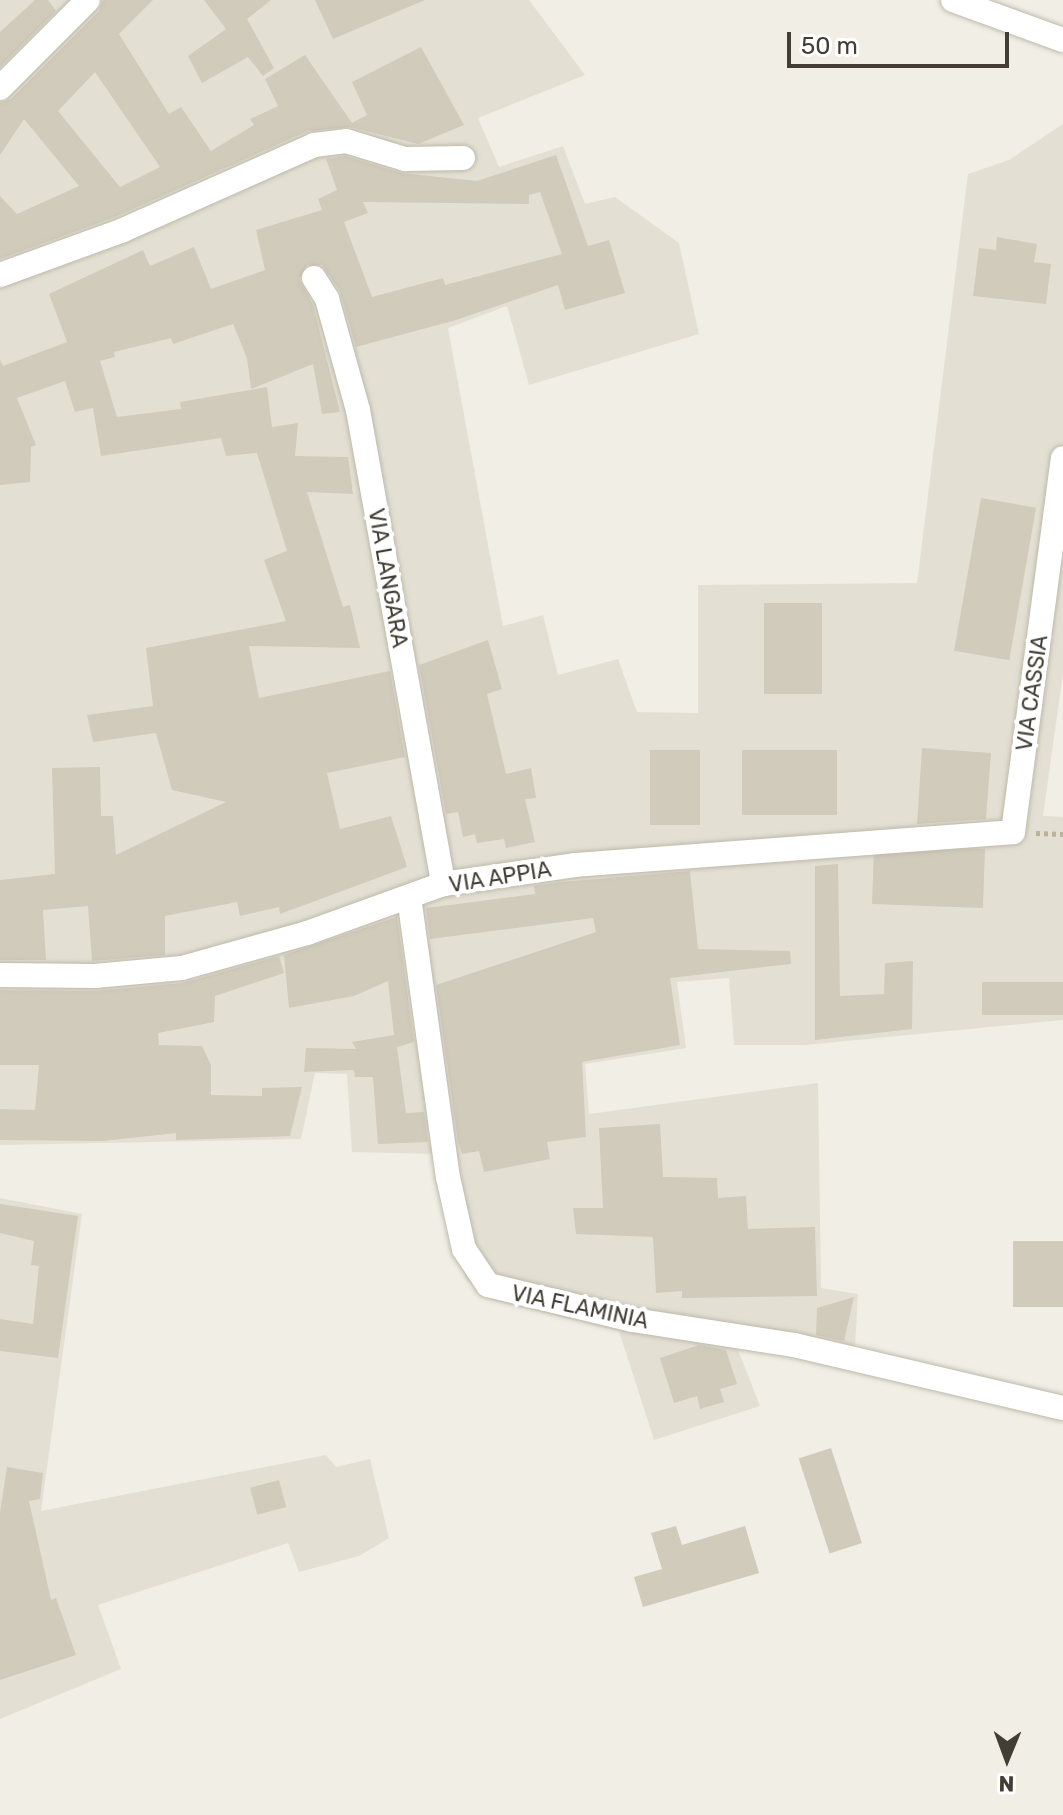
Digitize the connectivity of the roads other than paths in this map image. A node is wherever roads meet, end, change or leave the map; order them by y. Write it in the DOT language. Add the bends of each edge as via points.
graph roads {
  1 [pos="88,0"];
  2 [pos="953,0"];
  3 [pos="1063,40"];
  4 [pos="0,88"];
  5 [pos="463,158"];
  6 [pos="0,275"];
  7 [pos="314,278"];
  8 [pos="1063,458"];
  9 [pos="1013,832"];
  10 [pos="443,884"];
  11 [pos="409,897"];
  12 [pos="0,975"];
  13 [pos="1063,1408"];
  1 -- 4 [label="street"];
  2 -- 3 [label="street"];
  5 -- 6 [label="street" via="405,159 346,141 314,145 121,231"];
  7 -- 10 [label="street, VIA LANGARA" via="327,299 358,410"];
  8 -- 9 [label="street, VIA CASSIA"];
  9 -- 10 [label="street, VIA APPIA" via="575,865"];
  10 -- 11 [label="street, VIA APPIA"];
  11 -- 12 [label="street, VIA APPIA" via="182,968 95,976"];
  11 -- 13 [label="street, VIA FLAMINIA" via="448,1177 464,1249 488,1285 633,1320 794,1345"];
}
